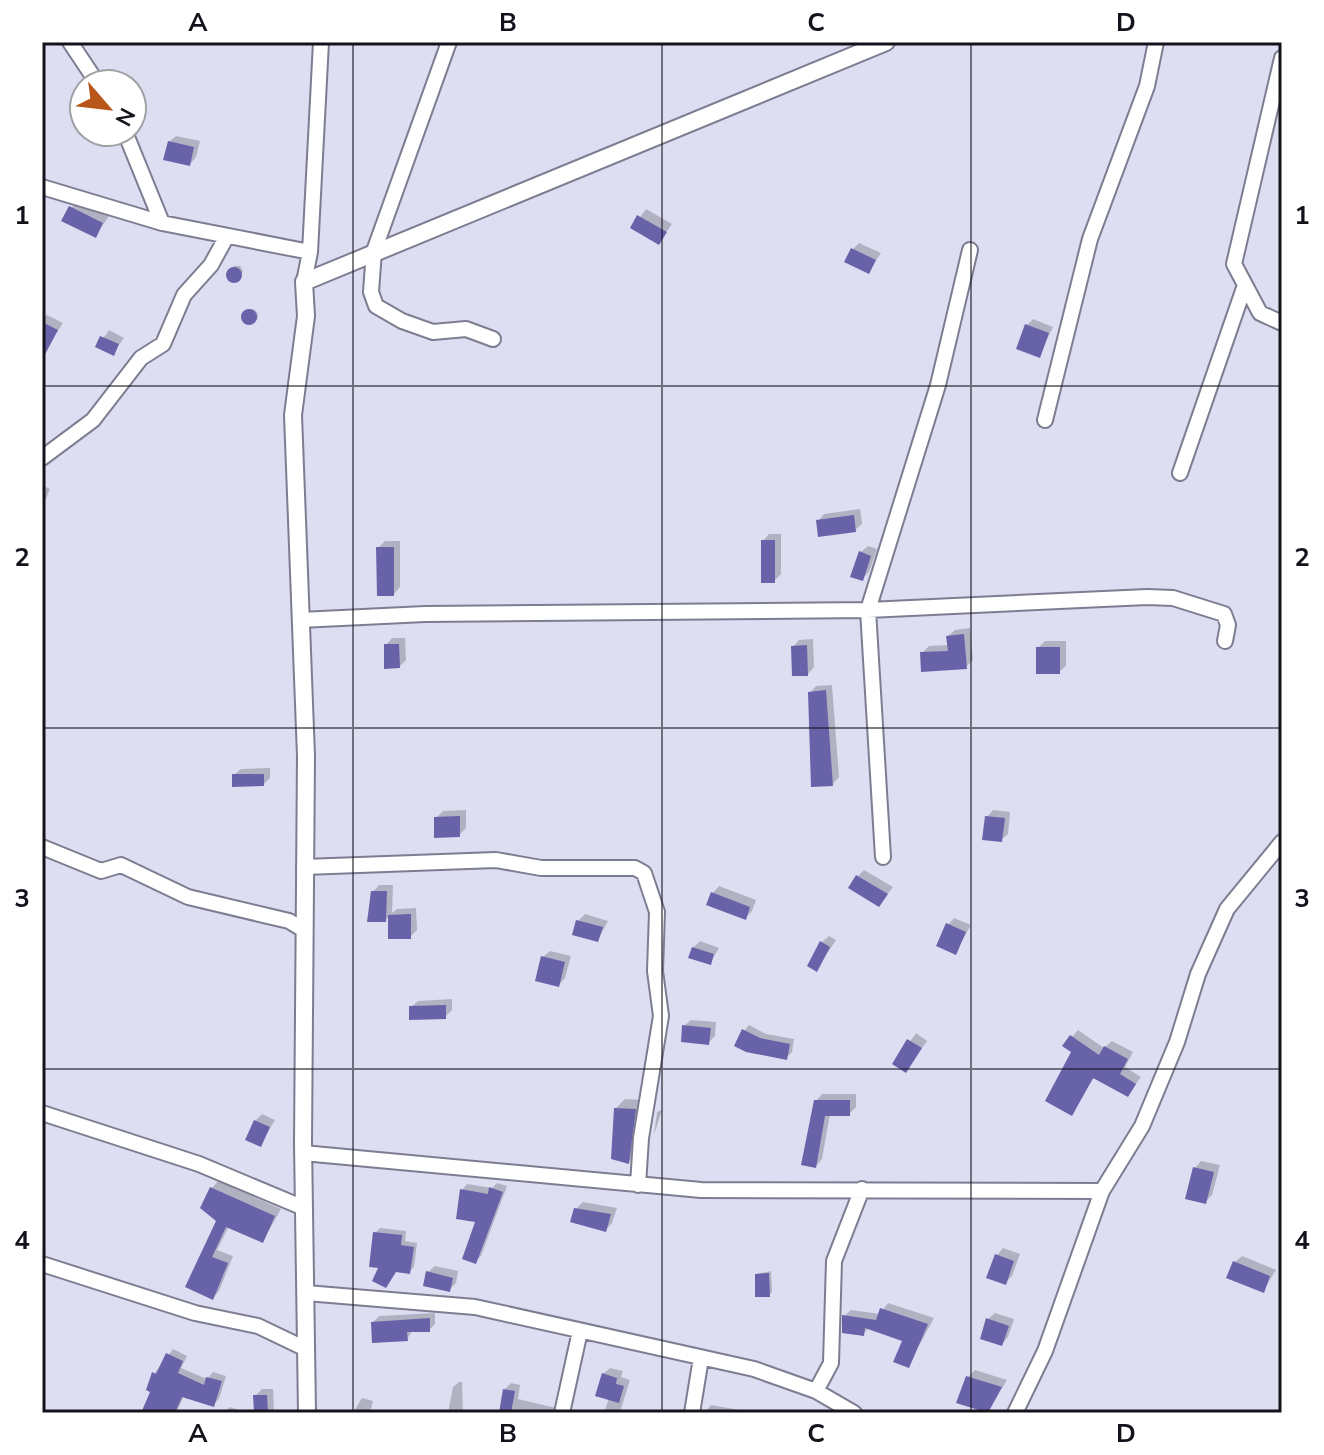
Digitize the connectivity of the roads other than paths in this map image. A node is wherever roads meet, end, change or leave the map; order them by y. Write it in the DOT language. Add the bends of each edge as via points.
graph roads {
  1 [pos="70,42"];
  2 [pos="321,42"];
  3 [pos="449,42"];
  4 [pos="886,42"];
  5 [pos="1156,42"];
  6 [pos="1282,58"];
  7 [pos="87,68"];
  8 [pos="132,148"];
  9 [pos="42,187"];
  10 [pos="162,223"];
  11 [pos="227,236"];
  12 [pos="970,250"];
  13 [pos="374,251"];
  14 [pos="310,252"];
  15 [pos="304,282"];
  16 [pos="1245,285"];
  17 [pos="1282,323"];
  18 [pos="493,339"];
  19 [pos="1045,420"];
  20 [pos="42,458"];
  21 [pos="1180,473"];
  22 [pos="868,610"];
  23 [pos="300,620"];
  24 [pos="1225,641"];
  25 [pos="1282,842"];
  26 [pos="42,847"];
  27 [pos="883,857"];
  28 [pos="304,867"];
  29 [pos="304,930"];
  30 [pos="42,1113"];
  31 [pos="303,1153"];
  32 [pos="638,1185"];
  33 [pos="862,1189"];
  34 [pos="1102,1191"];
  35 [pos="304,1208"];
  36 [pos="42,1264"];
  37 [pos="306,1293"];
  38 [pos="580,1331"];
  39 [pos="306,1349"];
  40 [pos="701,1358"];
  41 [pos="816,1391"];
  42 [pos="836,1407"];
  43 [pos="307,1413"];
  44 [pos="562,1413"];
  45 [pos="692,1413"];
  46 [pos="854,1413"];
  47 [pos="1015,1413"];
  1 -- 7 [label="street"];
  2 -- 14 [label="street"];
  3 -- 13 [label="street"];
  4 -- 13 [label="street"];
  5 -- 19 [label="street" via="1147,86 1090,239"];
  6 -- 16 [label="street" via="1234,264"];
  8 -- 10 [label="street"];
  9 -- 10 [label="street"];
  10 -- 11 [label="street"];
  11 -- 14 [label="street"];
  11 -- 20 [label="street" via="211,265 184,295 163,344 141,358 93,420"];
  12 -- 22 [label="street" via="938,385"];
  13 -- 15 [label="street"];
  13 -- 18 [label="street" via="371,292 387,315 433,332 466,329"];
  14 -- 15 [label="street"];
  15 -- 23 [label="street" via="306,316 293,415"];
  16 -- 17 [label="street" via="1260,313"];
  16 -- 21 [label="street"];
  22 -- 23 [label="street"];
  22 -- 24 [label="street" via="1173,598 1224,614"];
  22 -- 27 [label="street"];
  23 -- 28 [label="street"];
  25 -- 34 [label="street" via="1227,909 1142,1126"];
  26 -- 29 [label="street" via="101,871 121,865 188,897 289,921"];
  28 -- 29 [label="street"];
  28 -- 32 [label="street" via="496,860 541,868 635,868 644,873 657,912 655,971 661,1016"];
  29 -- 31 [label="street"];
  30 -- 35 [label="street" via="199,1164"];
  31 -- 32 [label="street"];
  31 -- 35 [label="street"];
  32 -- 33 [label="street"];
  33 -- 34 [label="street"];
  33 -- 41 [label="street" via="834,1261 831,1363"];
  34 -- 47 [label="street" via="1045,1351"];
  35 -- 37 [label="street"];
  36 -- 39 [label="street" via="195,1313 258,1326"];
  37 -- 38 [label="street" via="475,1307"];
  37 -- 39 [label="street"];
  38 -- 40 [label="street"];
  38 -- 44 [label="street"];
  39 -- 43 [label="street"];
  40 -- 41 [label="street" via="754,1369"];
  40 -- 45 [label="street"];
  41 -- 42 [label="street"];
  42 -- 46 [label="street"];
}
